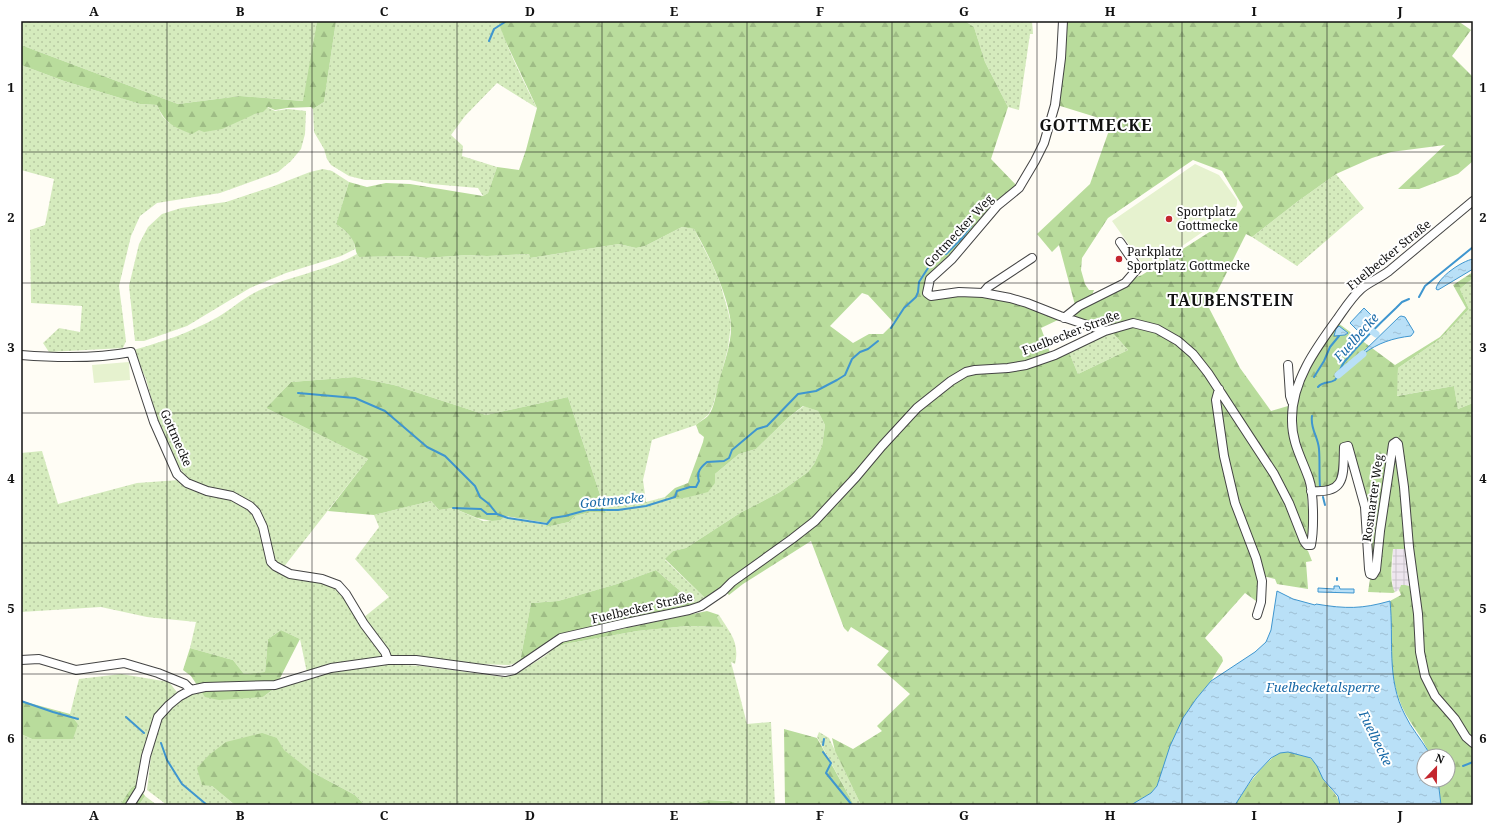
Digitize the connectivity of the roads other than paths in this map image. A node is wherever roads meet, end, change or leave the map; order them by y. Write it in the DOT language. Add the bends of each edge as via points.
graph roads {
  1 [pos="1063,21"];
  2 [pos="1473,201"];
  3 [pos="1120,242"];
  4 [pos="1032,258"];
  5 [pos="983,293"];
  6 [pos="1064,318"];
  7 [pos="1106,331"];
  8 [pos="21,355"];
  9 [pos="1288,365"];
  10 [pos="1218,389"];
  11 [pos="1293,404"];
  12 [pos="1311,491"];
  13 [pos="1257,615"];
  14 [pos="21,660"];
  15 [pos="388,660"];
  16 [pos="191,690"];
  17 [pos="1473,743"];
  18 [pos="130,805"];
  1 -- 5 [label="street, Gottmecker Weg" via="1055,105 1044,143 1035,161 1019,188 996,206 952,259 930,279 926,293 931,296 959,292"];
  2 -- 11 [label="street, Fuelbecker Straße" via="1387,272 1360,290 1344,308 1306,366"];
  3 -- 6 [label="street" via="1138,268 1125,283 1079,306"];
  4 -- 5 [label="street"];
  5 -- 6 [label="street, Gottmecker Weg" via="1027,303"];
  6 -- 7 [label="street, Gottmecker Weg"];
  7 -- 10 [label="street, Fuelbecker Straße" via="1133,323 1168,335 1193,354"];
  7 -- 15 [label="street, Fuelbecker Straße" via="1055,355 1026,365 975,370 951,381 917,408 815,521 701,606 562,638 514,670 505,672 416,660"];
  8 -- 15 [label="street, Gottmecke" via="54,358 131,352 154,422 177,474 187,483 207,491 232,496 250,506 263,527 270,562 290,574 322,579 338,585"];
  9 -- 11 [label="street"];
  10 -- 12 [label="street, Fuelbecker Straße" via="1274,474 1307,545 1311,545"];
  10 -- 13 [label="street" via="1216,400 1224,456 1235,503 1262,581 1261,602"];
  11 -- 12 [label="street, Fuelbecker Straße" via="1294,442 1309,479"];
  12 -- 17 [label="street, Rosmarter Weg" via="1331,490 1340,484 1344,447 1348,446 1365,507 1370,574 1375,574 1393,444 1398,444 1408,547 1418,614 1420,652 1426,676 1435,696"];
  14 -- 16 [label="street" via="39,659 76,670 124,663 158,673 185,684"];
  15 -- 16 [label="street, Fuelbecker Straße" via="331,668 275,685 205,687"];
  16 -- 18 [label="street, Fuelbecker Straße" via="169,705 158,717 146,756 140,789"];
}
